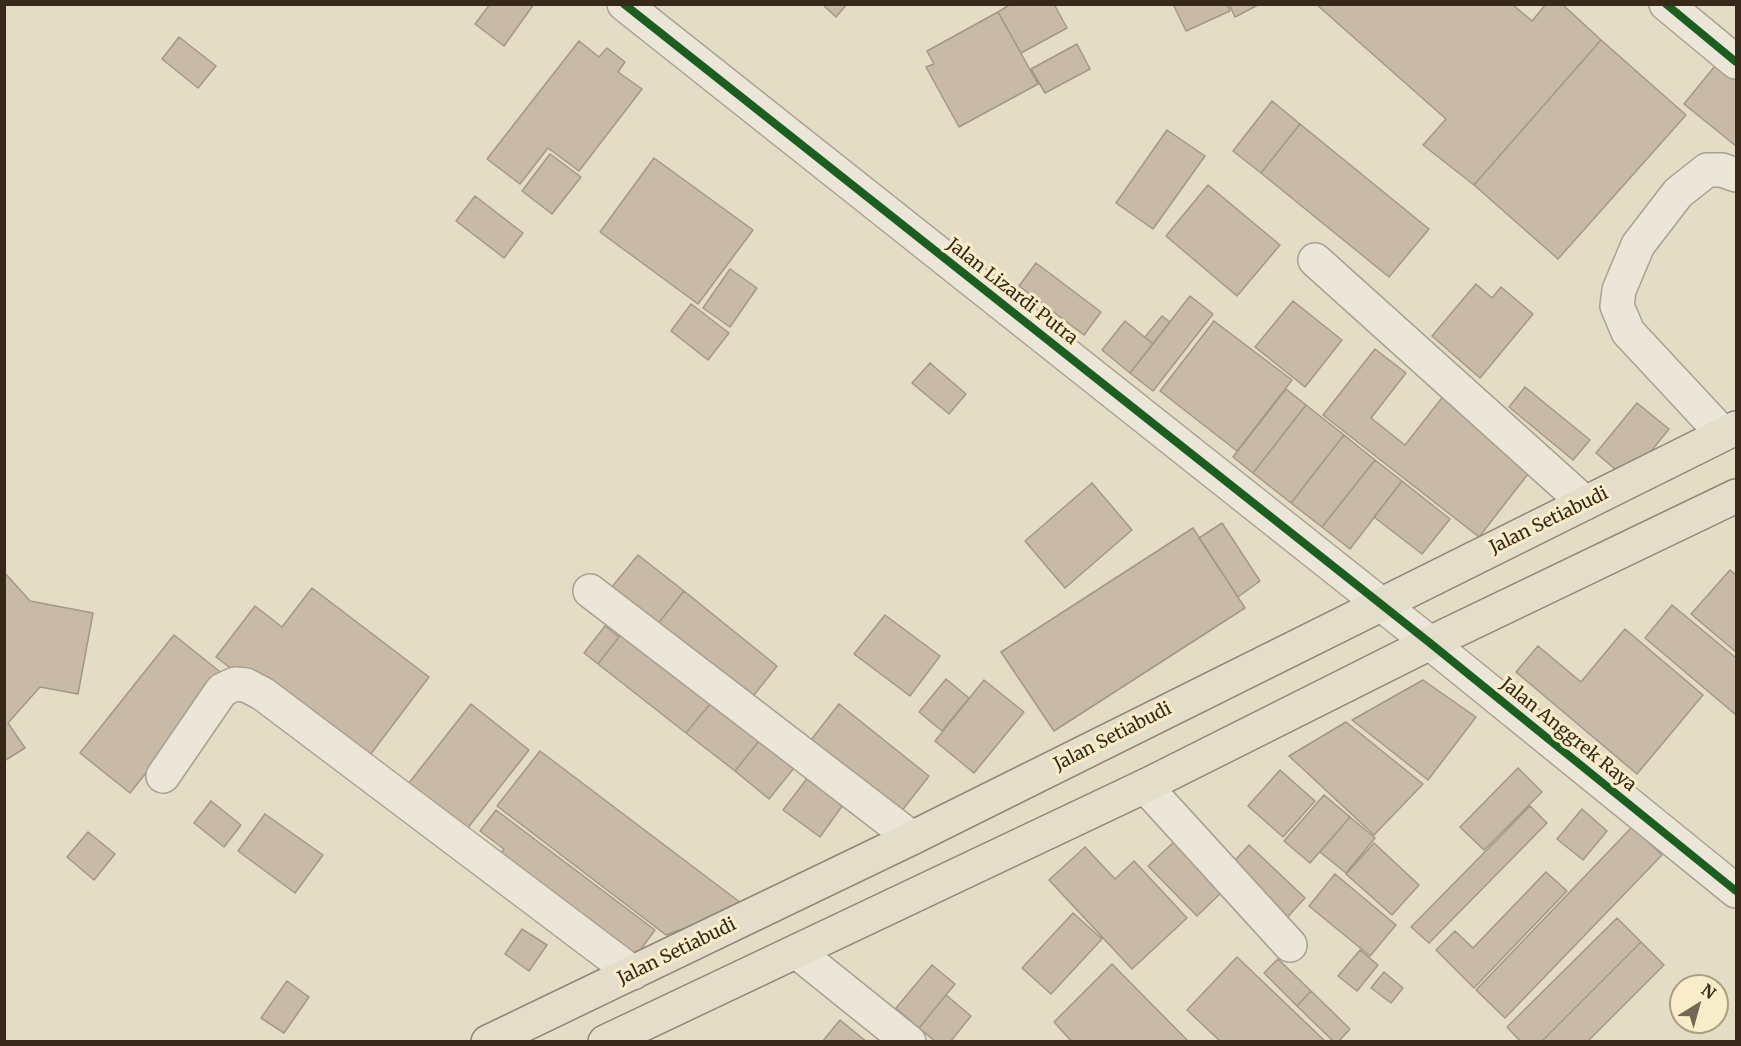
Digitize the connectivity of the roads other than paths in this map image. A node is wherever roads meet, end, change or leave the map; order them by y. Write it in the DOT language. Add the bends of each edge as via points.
graph roads {
  1 [pos="624,4"];
  2 [pos="1666,4"];
  3 [pos="1737,62"];
  4 [pos="1737,175"];
  5 [pos="1315,260"];
  6 [pos="1730,431"];
  7 [pos="1737,496"];
  8 [pos="1586,503"];
  9 [pos="590,591"];
  10 [pos="1381,604"];
  11 [pos="1430,643"];
  12 [pos="163,776"];
  13 [pos="1145,786"];
  14 [pos="912,838"];
  15 [pos="1737,891"];
  16 [pos="1290,945"];
  17 [pos="796,952"];
  18 [pos="633,974"];
  19 [pos="488,1041"];
  20 [pos="605,1041"];
  21 [pos="909,1041"];
  1 -- 10 [label="street, Jalan Lizardi Putra"];
  2 -- 3 [label="street"];
  4 -- 6 [label="street" via="1707,170 1678,194 1638,245 1619,290 1617,306 1628,332"];
  5 -- 8 [label="street"];
  6 -- 8 [label="main road, Jalan Setiabudi"];
  7 -- 11 [label="main road"];
  8 -- 10 [label="main road, Jalan Setiabudi"];
  9 -- 14 [label="street"];
  10 -- 11 [label="street, Jalan Anggrek Raya"];
  10 -- 14 [label="main road, Jalan Setiabudi"];
  11 -- 13 [label="main road"];
  11 -- 15 [label="street, Jalan Anggrek Raya"];
  12 -- 18 [label="street" via="222,690 235,684 246,685 263,693"];
  13 -- 16 [label="street"];
  13 -- 17 [label="main road"];
  14 -- 18 [label="main road, Jalan Setiabudi"];
  17 -- 20 [label="main road"];
  17 -- 21 [label="street"];
  18 -- 19 [label="main road, Jalan Setiabudi"];
}
